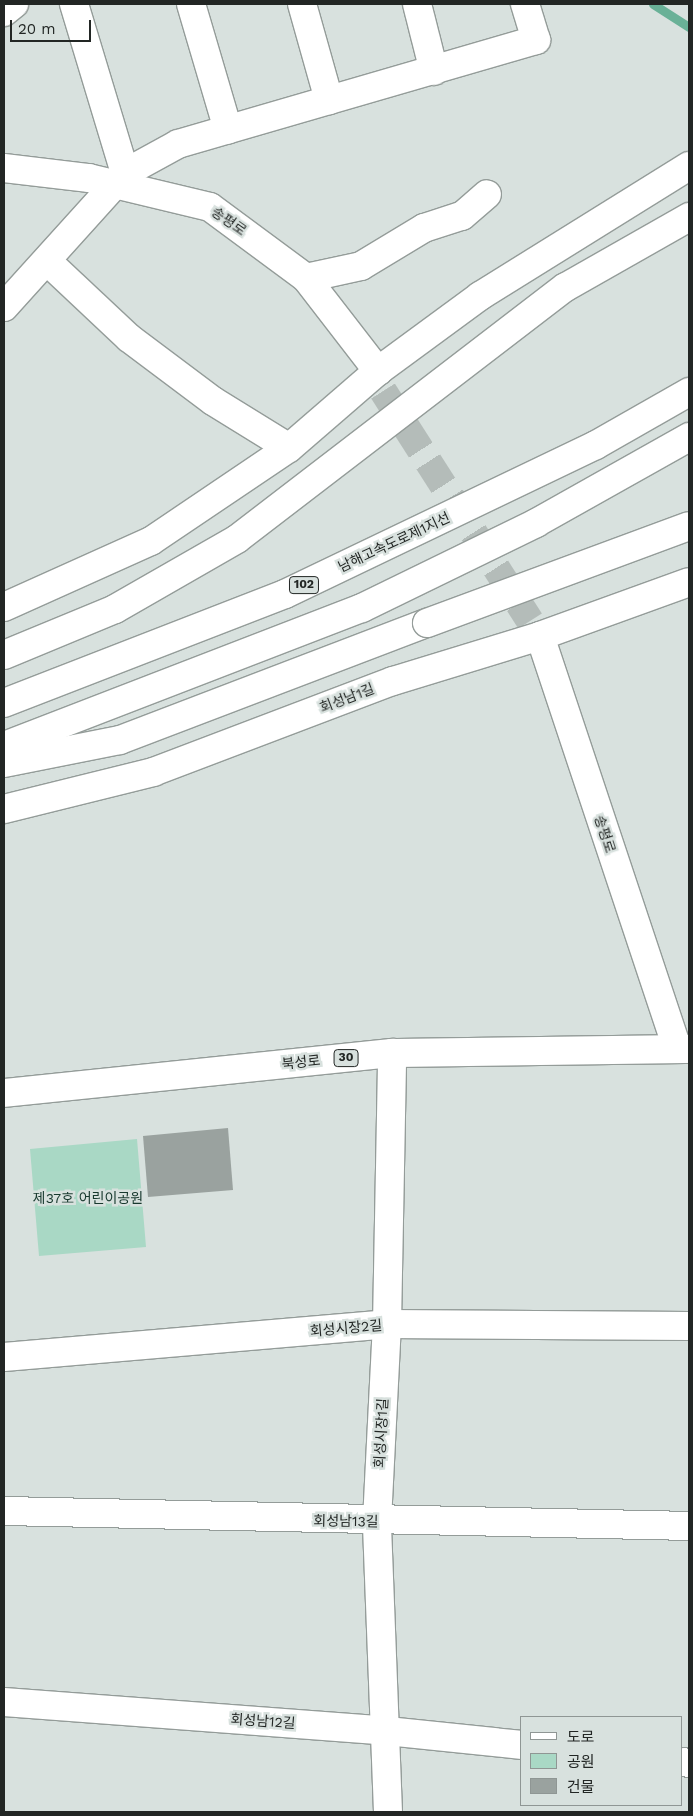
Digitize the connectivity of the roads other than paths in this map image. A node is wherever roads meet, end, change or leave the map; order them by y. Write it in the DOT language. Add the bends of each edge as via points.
graph roads {
  1 [pos="14,4"];
  2 [pos="74,4"];
  3 [pos="191,4"];
  4 [pos="302,4"];
  5 [pos="417,4"];
  6 [pos="525,4"];
  7 [pos="4,12"];
  8 [pos="434,71"];
  9 [pos="329,100"];
  10 [pos="228,130"];
  11 [pos="689,166"];
  12 [pos="4,168"];
  13 [pos="121,179"];
  14 [pos="487,194"];
  15 [pos="689,217"];
  16 [pos="47,261"];
  17 [pos="306,278"];
  18 [pos="4,307"];
  19 [pos="380,381"];
  20 [pos="689,392"];
  21 [pos="689,437"];
  22 [pos="290,448"];
  23 [pos="689,526"];
  24 [pos="689,582"];
  25 [pos="4,607"];
  26 [pos="535,628"];
  27 [pos="4,655"];
  28 [pos="4,703"];
  29 [pos="4,746"];
  30 [pos="4,763"];
  31 [pos="4,809"];
  32 [pos="683,1049"];
  33 [pos="392,1053"];
  34 [pos="4,1093"];
  35 [pos="387,1324"];
  36 [pos="689,1326"];
  37 [pos="4,1357"];
  38 [pos="4,1511"];
  39 [pos="377,1521"];
  40 [pos="689,1526"];
  41 [pos="4,1702"];
  42 [pos="388,1731"];
  43 [pos="520,1745"];
  44 [pos="388,1812"];
  1 -- 7 [label="main road"];
  2 -- 13 [label="main road"];
  3 -- 10 [label="main road"];
  4 -- 9 [label="main road"];
  5 -- 8 [label="main road"];
  6 -- 8 [label="main road" via="536,40"];
  8 -- 9 [label="main road"];
  9 -- 10 [label="main road"];
  10 -- 13 [label="main road" via="178,144"];
  11 -- 19 [label="main road" via="480,296"];
  12 -- 13 [label="main road, 송평로"];
  13 -- 16 [label="main road"];
  13 -- 17 [label="main road, 송평로" via="210,207"];
  14 -- 17 [label="main road" via="462,216 424,228 368,263"];
  15 -- 27 [label="main road" via="566,287 237,539 115,609"];
  16 -- 18 [label="main road"];
  16 -- 22 [label="main road" via="129,338 213,401"];
  17 -- 19 [label="main road, 송평로"];
  19 -- 22 [label="main road"];
  20 -- 28 [label="main road, 남해고속도로제1지선 / 102" via="596,445 285,594"];
  21 -- 29 [label="main road" via="536,523 362,608"];
  22 -- 25 [label="main road" via="151,541"];
  23 -- 30 [label="main road, bridge" via="120,740"];
  24 -- 26 [label="main road, 회성남1길"];
  26 -- 31 [label="main road, 회성남1길" via="153,772"];
  26 -- 32 [label="main road, 송평로"];
  32 -- 33 [label="main road, 북성로 / 30"];
  33 -- 34 [label="main road, 북성로 / 30"];
  33 -- 35 [label="main road, 회성시장1길"];
  35 -- 36 [label="main road, 회성시장2길"];
  35 -- 37 [label="main road, 회성시장2길"];
  35 -- 39 [label="main road, 회성시장1길"];
  38 -- 39 [label="main road, 회성남13길"];
  39 -- 40 [label="main road, 회성남13길"];
  39 -- 42 [label="main road, 회성시장1길"];
  41 -- 42 [label="main road, 회성남12길"];
  42 -- 43 [label="main road, 회성남12길"];
  42 -- 44 [label="main road, 회성시장1길"];
}
